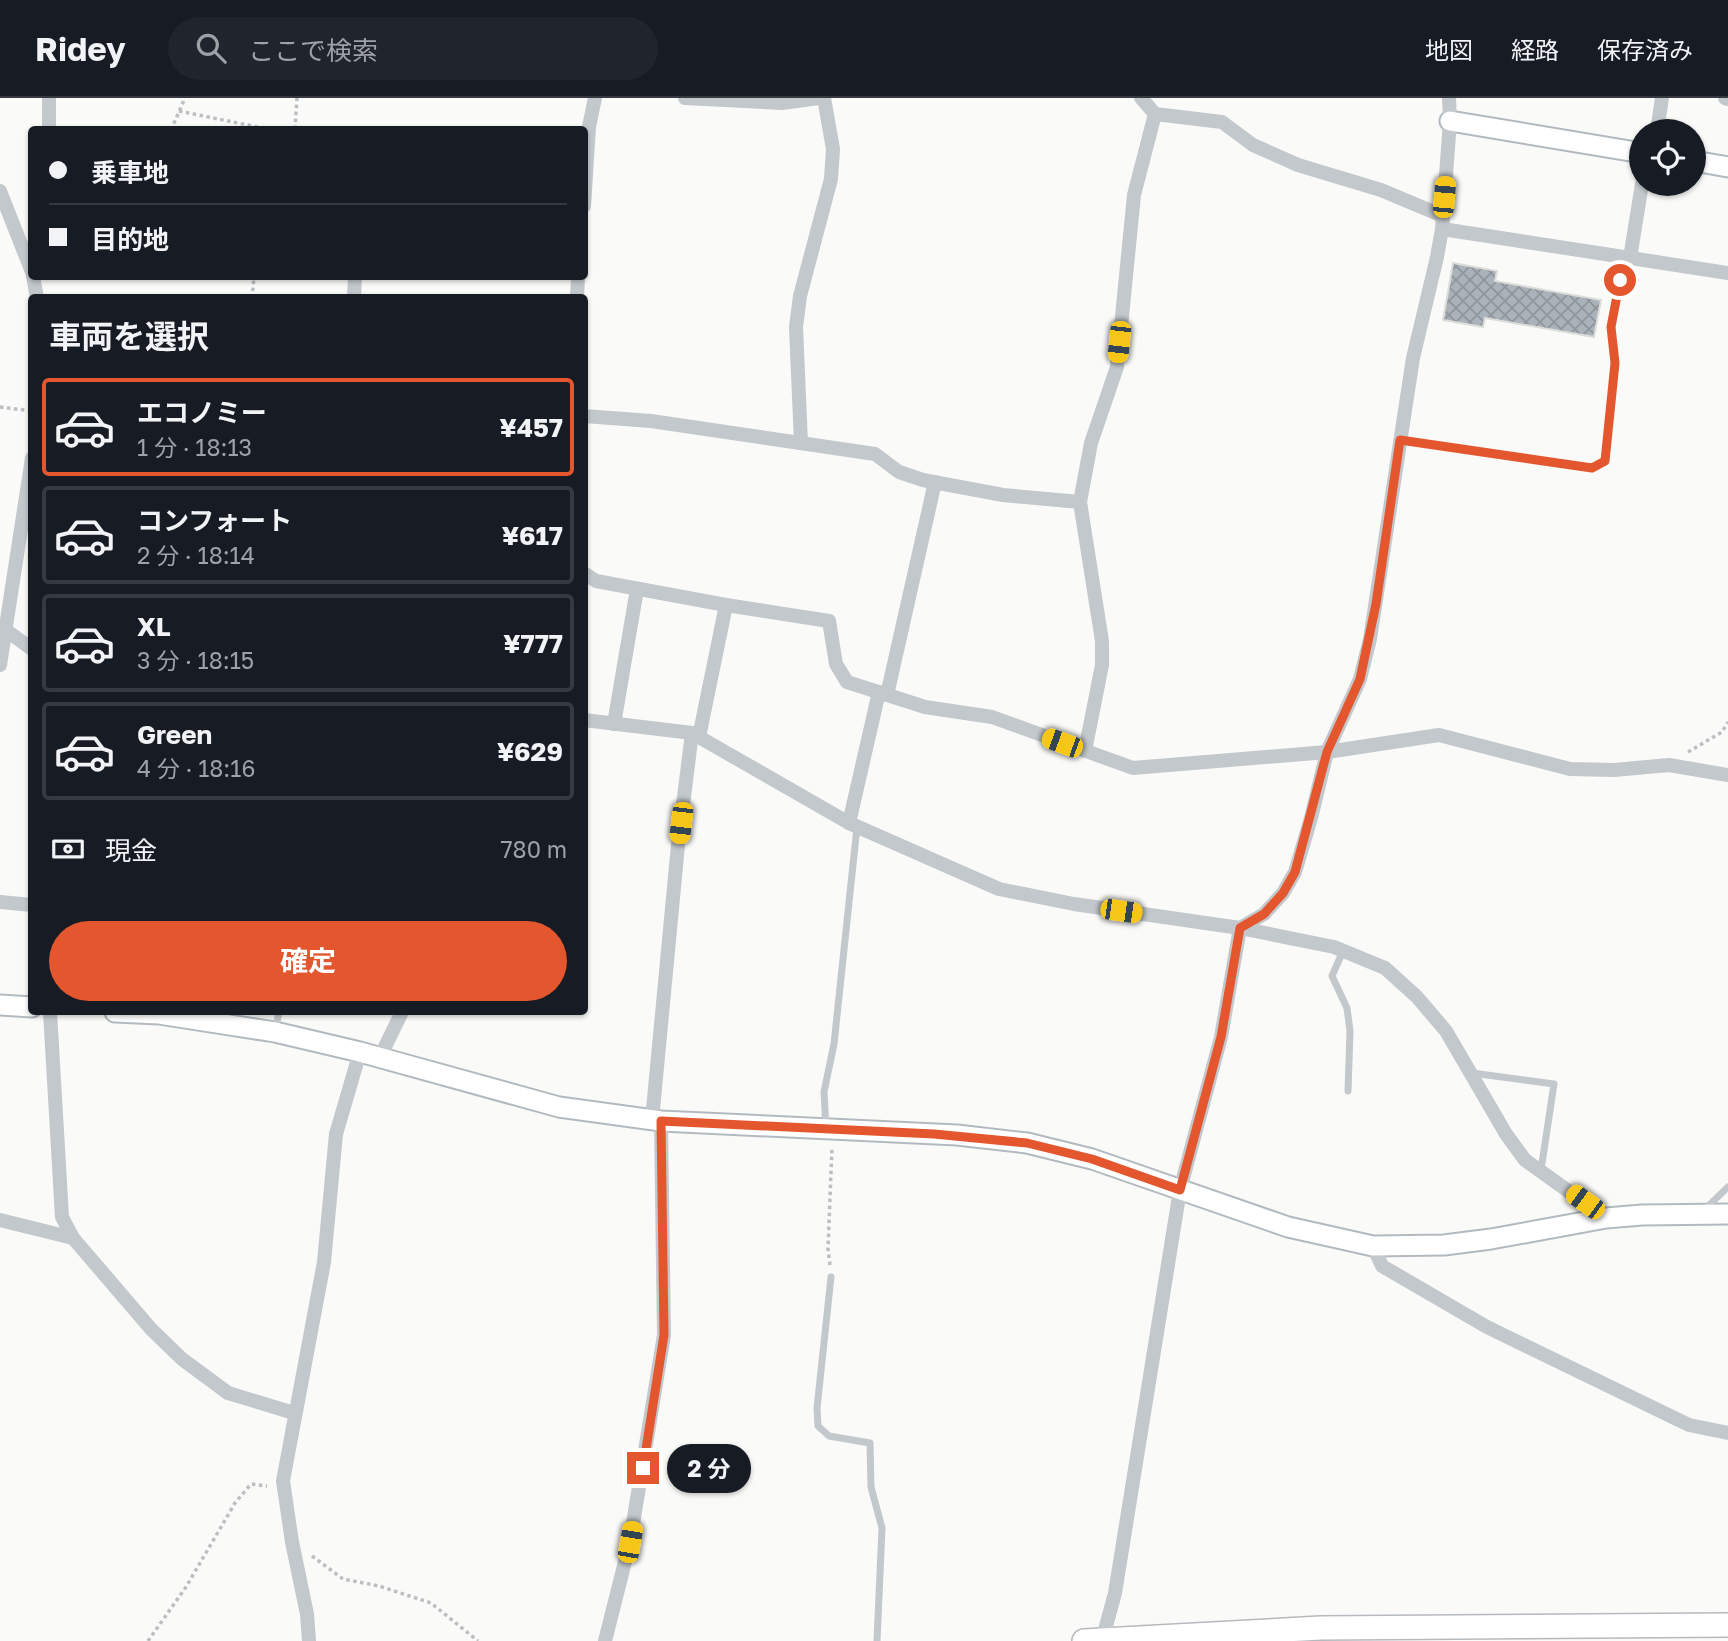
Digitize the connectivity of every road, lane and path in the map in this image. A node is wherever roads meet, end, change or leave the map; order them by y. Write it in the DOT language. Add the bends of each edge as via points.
graph roads {
  1 [pos="49,98"];
  2 [pos="185,98"];
  3 [pos="297,98"];
  4 [pos="595,98"];
  5 [pos="685,98"];
  6 [pos="822,98"];
  7 [pos="1141,98"];
  8 [pos="1448,98"];
  9 [pos="1662,98"];
  10 [pos="179,111"];
  11 [pos="1155,114"];
  12 [pos="1659,119"];
  13 [pos="1450,121"];
  14 [pos="49,126"];
  15 [pos="173,126"];
  16 [pos="254,126"];
  17 [pos="294,126"];
  18 [pos="588,143"];
  19 [pos="1629,151"];
  20 [pos="1706,164"];
  21 [pos="1728,167"];
  22 [pos="0,191"];
  23 [pos="1640,196"];
  24 [pos="1442,223"];
  25 [pos="1627,258"];
  26 [pos="28,263"];
  27 [pos="1728,273"];
  28 [pos="0,407"];
  29 [pos="28,410"];
  30 [pos="588,416"];
  31 [pos="1400,440"];
  32 [pos="801,443"];
  33 [pos="28,481"];
  34 [pos="935,482"];
  35 [pos="1080,502"];
  36 [pos="588,576"];
  37 [pos="637,589"];
  38 [pos="726,605"];
  39 [pos="2,628"];
  40 [pos="28,646"];
  41 [pos="0,665"];
  42 [pos="883,693"];
  43 [pos="588,721"];
  44 [pos="1728,722"];
  45 [pos="614,724"];
  46 [pos="695,735"];
  47 [pos="1085,751"];
  48 [pos="1327,752"];
  49 [pos="1669,765"];
  50 [pos="1728,775"];
  51 [pos="853,825"];
  52 [pos="0,902"];
  53 [pos="28,905"];
  54 [pos="1240,928"];
  55 [pos="1343,951"];
  56 [pos="0,1005"];
  57 [pos="28,1007"];
  58 [pos="50,1015"];
  59 [pos="165,1015"];
  60 [pos="278,1015"];
  61 [pos="401,1015"];
  62 [pos="275,1032"];
  63 [pos="360,1052"];
  64 [pos="380,1057"];
  65 [pos="1471,1073"];
  66 [pos="1348,1091"];
  67 [pos="657,1120"];
  68 [pos="829,1128"];
  69 [pos="1541,1171"];
  70 [pos="1728,1187"];
  71 [pos="1180,1190"];
  72 [pos="1700,1214"];
  73 [pos="1728,1214"];
  74 [pos="1606,1218"];
  75 [pos="0,1220"];
  76 [pos="73,1238"];
  77 [pos="1373,1247"];
  78 [pos="831,1277"];
  79 [pos="294,1413"];
  80 [pos="1728,1433"];
  81 [pos="284,1487"];
  82 [pos="292,1542"];
  83 [pos="1728,1625"];
  84 [pos="1096,1640"];
  85 [pos="148,1641"];
  86 [pos="309,1641"];
  87 [pos="478,1641"];
  88 [pos="604,1641"];
  89 [pos="877,1641"];
  1 -- 14 [label="street"];
  2 -- 10 [label="path"];
  3 -- 17 [label="path"];
  4 -- 18 [label="street"];
  5 -- 6 [label="street" via="782,103"];
  6 -- 32 [label="street" via="833,149 831,179 796,327"];
  7 -- 11 [label="street"];
  8 -- 13 [label="street"];
  9 -- 12 [label="street"];
  10 -- 15 [label="path"];
  10 -- 16 [label="path"];
  11 -- 24 [label="street" via="1222,122 1253,145 1298,165 1381,190"];
  11 -- 35 [label="street" via="1134,195 1116,367 1091,443"];
  13 -- 19 [label="street"];
  13 -- 24 [label="street"];
  20 -- 21 [label="street"];
  22 -- 26 [label="street"];
  23 -- 25 [label="street"];
  24 -- 25 [label="street"];
  24 -- 31 [label="street"];
  25 -- 27 [label="street"];
  25 -- 31 [label="lane" via="1611,327 1615,363 1605,461 1592,468"];
  28 -- 29 [label="path"];
  30 -- 32 [label="street"];
  31 -- 48 [label="street" via="1370,639 1360,679"];
  32 -- 34 [label="street" via="875,454 899,472"];
  33 -- 39 [label="street"];
  34 -- 35 [label="street" via="1003,495"];
  34 -- 42 [label="street"];
  35 -- 47 [label="street" via="1102,641 1102,665"];
  36 -- 37 [label="street"];
  37 -- 38 [label="street"];
  37 -- 45 [label="street"];
  38 -- 42 [label="street" via="829,621 836,664 847,682"];
  38 -- 46 [label="street"];
  39 -- 40 [label="street"];
  39 -- 41 [label="street"];
  42 -- 47 [label="street" via="925,707 992,717"];
  42 -- 51 [label="street"];
  43 -- 45 [label="street"];
  44 -- 49 [label="path" via="1722,732"];
  45 -- 46 [label="street"];
  46 -- 51 [label="street"];
  46 -- 67 [label="street" via="678,845"];
  47 -- 48 [label="street" via="1133,768"];
  48 -- 49 [label="street" via="1439,735 1570,769"];
  48 -- 54 [label="street" via="1295,872 1264,914"];
  49 -- 50 [label="street"];
  51 -- 54 [label="street" via="999,889"];
  51 -- 68 [label="lane" via="834,1044 824,1092"];
  52 -- 53 [label="street"];
  54 -- 55 [label="street"];
  54 -- 71 [label="street" via="1221,1037"];
  55 -- 65 [label="street" via="1385,968 1417,997 1446,1031"];
  55 -- 66 [label="lane" via="1332,976 1347,1008"];
  56 -- 57 [label="street"];
  58 -- 76 [label="street" via="62,1217"];
  59 -- 62 [label="street"];
  60 -- 62 [label="lane"];
  61 -- 64 [label="street"];
  62 -- 63 [label="street"];
  63 -- 64 [label="street"];
  63 -- 79 [label="street" via="336,1134 324,1262"];
  64 -- 67 [label="street" via="559,1107"];
  65 -- 69 [label="street" via="1506,1134 1525,1160"];
  65 -- 69 [label="lane" via="1554,1084"];
  67 -- 68 [label="street"];
  67 -- 88 [label="street" via="664,1335 630,1542"];
  68 -- 71 [label="street" via="1027,1143 1092,1159"];
  68 -- 78 [label="path"];
  69 -- 74 [label="street"];
  70 -- 72 [label="lane"];
  71 -- 77 [label="street" via="1288,1227"];
  71 -- 84 [label="street" via="1115,1593"];
  72 -- 73 [label="street"];
  72 -- 74 [label="street"];
  74 -- 77 [label="street" via="1444,1245"];
  75 -- 76 [label="street"];
  76 -- 79 [label="street" via="181,1359 228,1392"];
  77 -- 80 [label="street" via="1382,1266 1486,1327 1689,1424"];
  78 -- 89 [label="lane" via="818,1426 829,1436 870,1443 871,1487 882,1528"];
  79 -- 81 [label="street"];
  81 -- 82 [label="street"];
  81 -- 85 [label="path" via="251,1484"];
  82 -- 86 [label="street"];
  82 -- 87 [label="path" via="344,1579 431,1603"];
  83 -- 84 [label="main road" via="1321,1628"];
}
